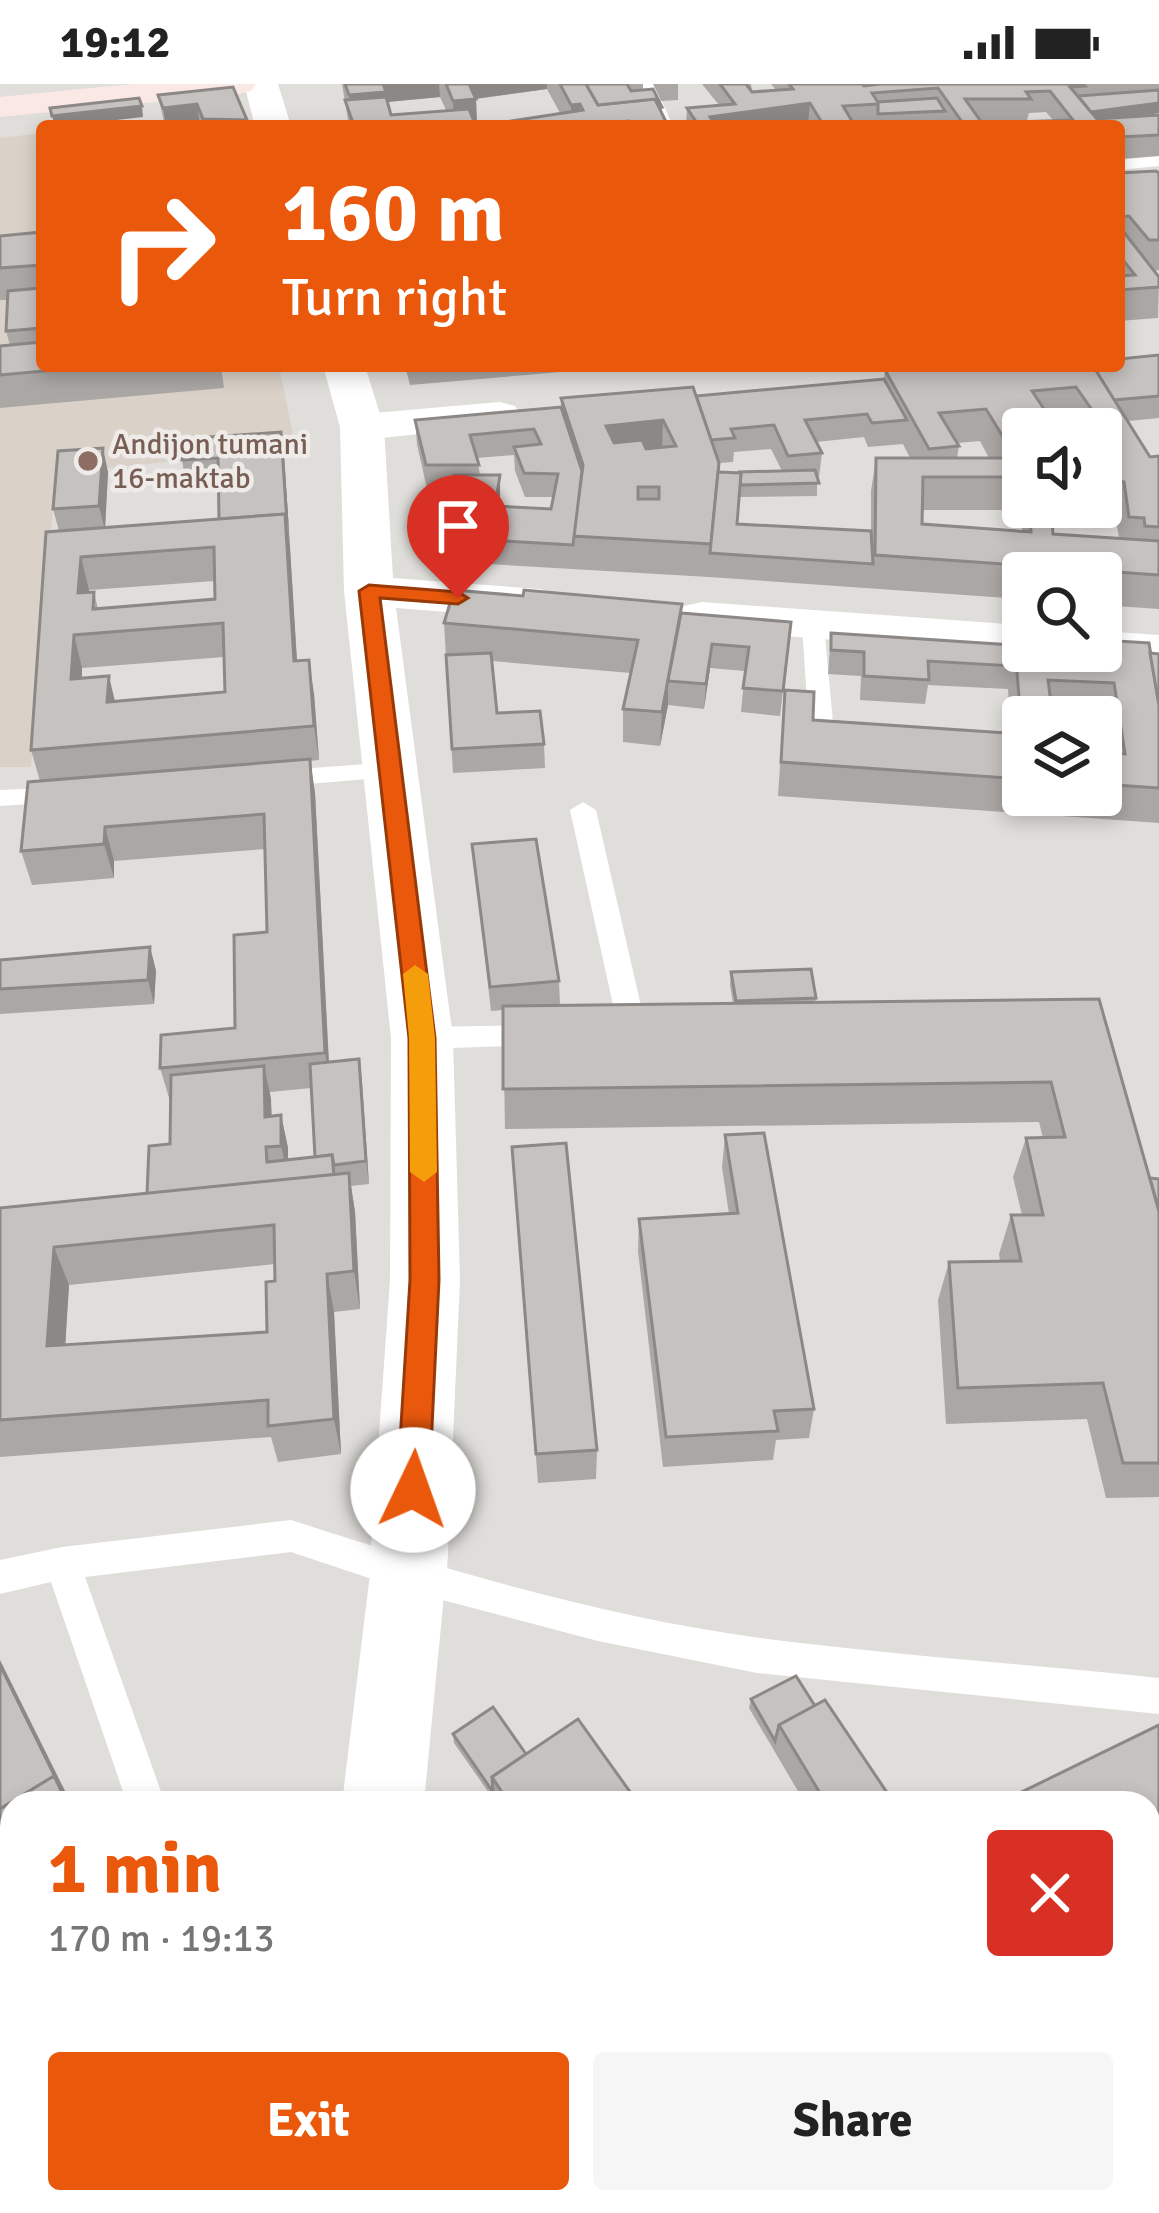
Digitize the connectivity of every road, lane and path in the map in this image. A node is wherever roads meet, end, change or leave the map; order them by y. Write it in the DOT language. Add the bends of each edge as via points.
graph roads {
  1 [pos="239,84"];
  2 [pos="261,84"];
  3 [pos="646,84"];
  4 [pos="202,86"];
  5 [pos="96,91"];
  6 [pos="0,107"];
  7 [pos="271,120"];
  8 [pos="662,120"];
  9 [pos="1159,161"];
  10 [pos="1125,164"];
  11 [pos="346,372"];
  12 [pos="549,411"];
  13 [pos="362,427"];
  14 [pos="369,591"];
  15 [pos="580,608"];
  16 [pos="650,613"];
  17 [pos="813,626"];
  18 [pos="1002,639"];
  19 [pos="1122,647"];
  20 [pos="1159,650"];
  21 [pos="868,733"];
  22 [pos="393,770"];
  23 [pos="251,781"];
  24 [pos="85,793"];
  25 [pos="0,798"];
  26 [pos="584,810"];
  27 [pos="633,1033"];
  28 [pos="563,1034"];
  29 [pos="422,1038"];
  30 [pos="62,1563"];
  31 [pos="408,1574"];
  32 [pos="0,1577"];
  33 [pos="1159,1696"];
  34 [pos="142,1791"];
  35 [pos="384,1791"];
  1 -- 4 [label="main road"];
  2 -- 7 [label="street"];
  3 -- 8 [label="lane"];
  4 -- 5 [label="main road"];
  5 -- 6 [label="main road"];
  9 -- 10 [label="lane"];
  11 -- 13 [label="street"];
  12 -- 13 [label="street"];
  13 -- 14 [label="street"];
  14 -- 15 [label="street"];
  14 -- 22 [label="street"];
  16 -- 17 [label="street"];
  17 -- 18 [label="street"];
  17 -- 21 [label="lane" via="821,730"];
  19 -- 20 [label="street"];
  22 -- 23 [label="lane"];
  22 -- 29 [label="street"];
  24 -- 25 [label="lane"];
  26 -- 27 [label="lane"];
  28 -- 29 [label="lane"];
  29 -- 31 [label="street" via="425,1280"];
  30 -- 31 [label="lane" via="291,1536"];
  30 -- 32 [label="lane"];
  30 -- 34 [label="lane"];
  31 -- 33 [label="lane" via="757,1655"];
  31 -- 35 [label="street"];
}
